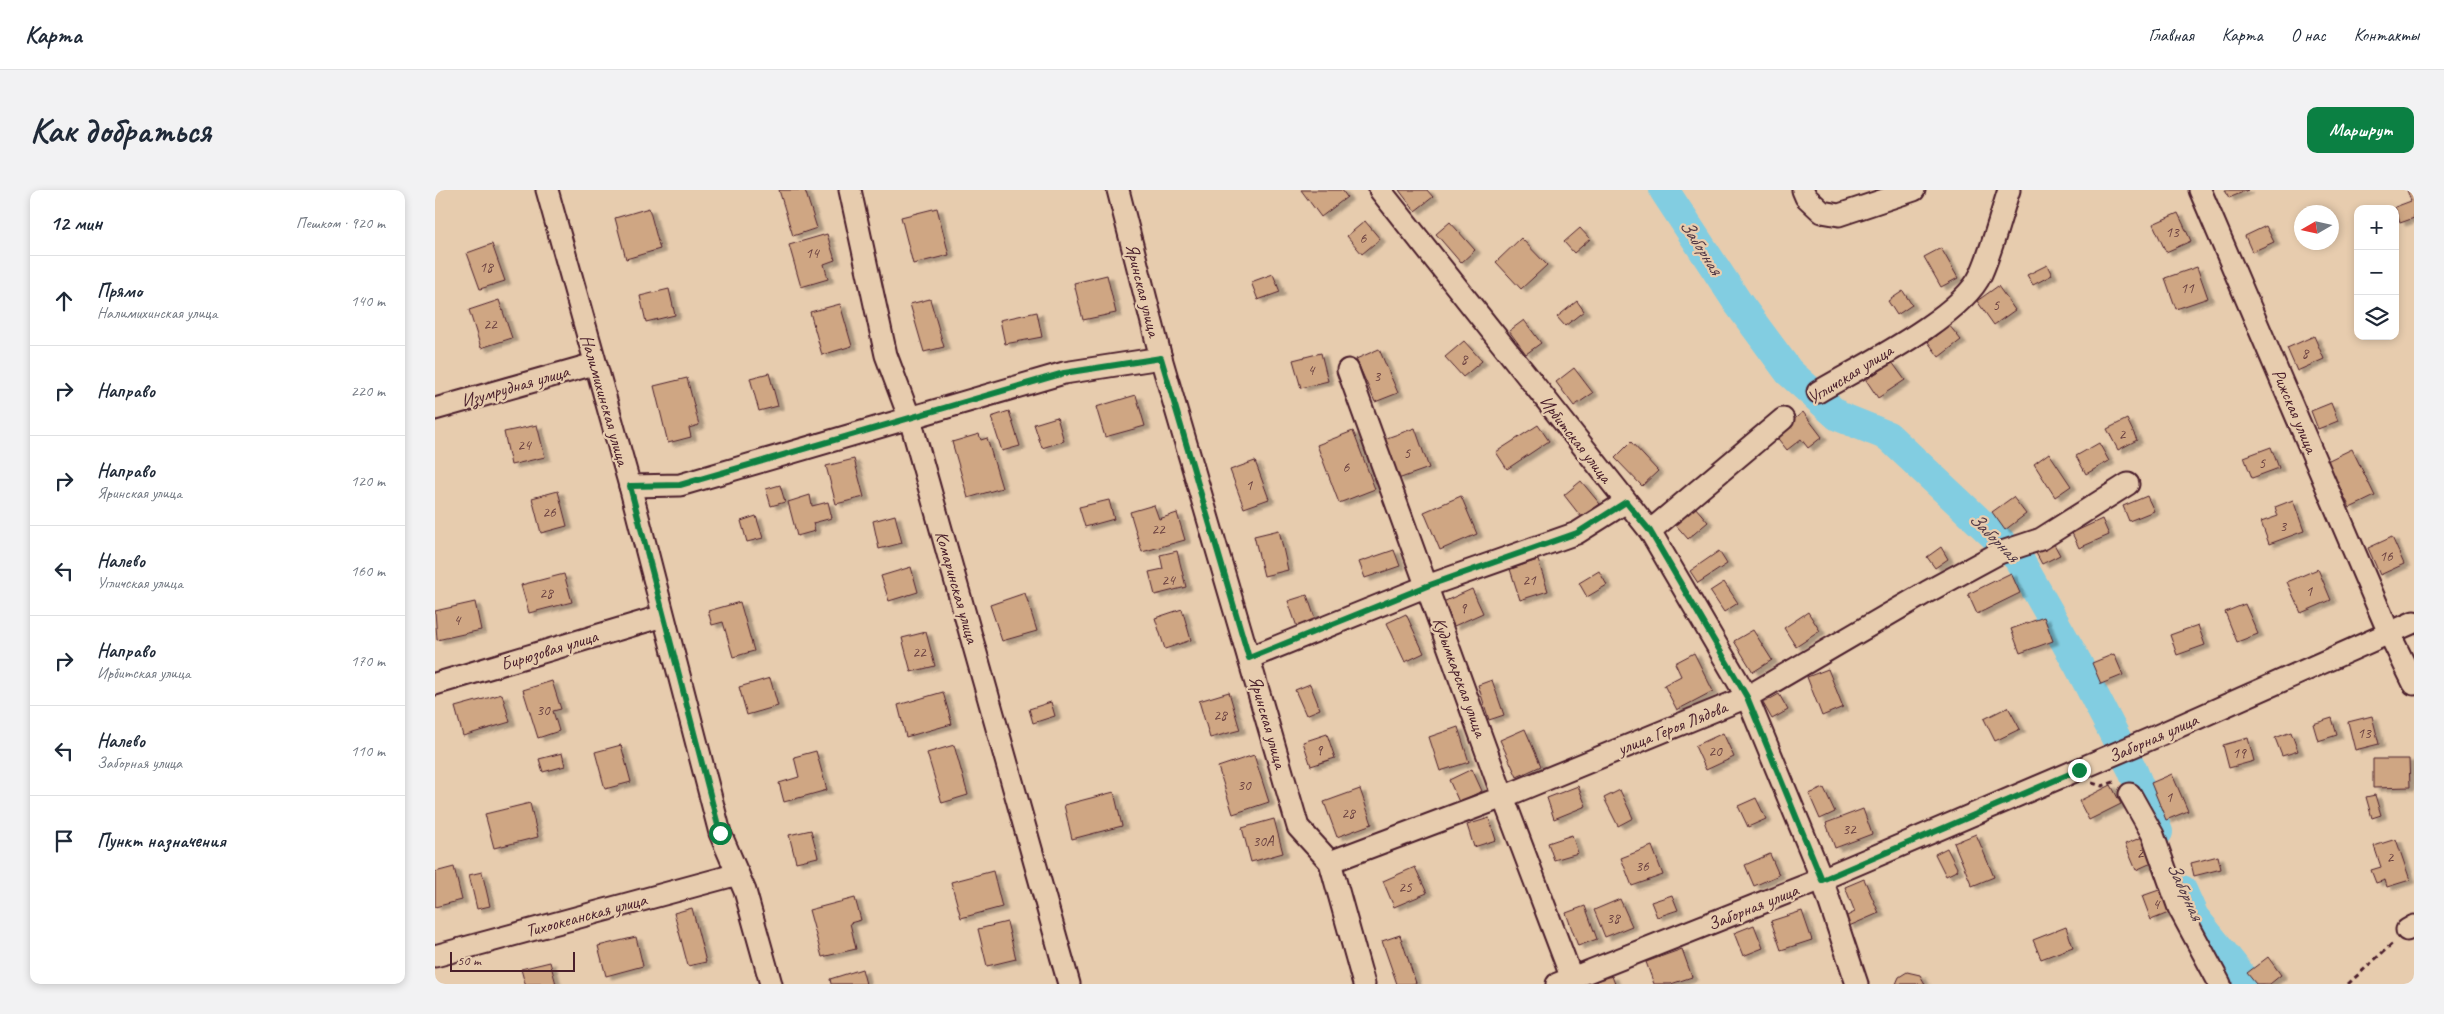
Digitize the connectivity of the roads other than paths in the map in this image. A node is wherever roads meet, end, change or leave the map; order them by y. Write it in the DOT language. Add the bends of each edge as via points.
graph roads {
  1 [pos="547,190"];
  2 [pos="850,190"];
  3 [pos="1118,190"];
  4 [pos="1380,190"];
  5 [pos="1803,190"];
  6 [pos="1914,190"];
  7 [pos="2009,190"];
  8 [pos="2201,190"];
  9 [pos="1161,358"];
  10 [pos="594,364"];
  11 [pos="1348,370"];
  12 [pos="1818,392"];
  13 [pos="435,409"];
  14 [pos="1783,418"];
  15 [pos="909,420"];
  16 [pos="2128,484"];
  17 [pos="630,486"];
  18 [pos="1626,502"];
  19 [pos="1650,531"];
  20 [pos="1427,586"];
  21 [pos="663,616"];
  22 [pos="2414,622"];
  23 [pos="2389,633"];
  24 [pos="1249,658"];
  25 [pos="435,684"];
  26 [pos="2414,684"];
  27 [pos="1747,697"];
  28 [pos="2130,794"];
  29 [pos="1503,798"];
  30 [pos="1330,862"];
  31 [pos="737,874"];
  32 [pos="1822,880"];
  33 [pos="435,956"];
  34 [pos="1568,983"];
  35 [pos="771,984"];
  36 [pos="1069,984"];
  37 [pos="1364,984"];
  38 [pos="1857,984"];
  39 [pos="2220,984"];
  1 -- 10 [label="street, Налимихинская улица"];
  2 -- 15 [label="street, Комаринская улица" via="886,355"];
  3 -- 9 [label="street, Яринская улица"];
  4 -- 18 [label="street, Ирбитская улица"];
  5 -- 6 [label="street" via="1822,212 1839,215"];
  7 -- 12 [label="street, Угличская улица" via="1981,275 1962,300 1938,320"];
  8 -- 23 [label="street, Рижская улица"];
  9 -- 15 [label="street" via="1064,373"];
  9 -- 24 [label="street, Яринская улица"];
  10 -- 13 [label="street, Изумрудная улица"];
  10 -- 17 [label="street, Налимихинская улица"];
  11 -- 20 [label="street, Кудымкарская улица"];
  14 -- 19 [label="street"];
  15 -- 17 [label="street" via="680,485"];
  15 -- 36 [label="street, Комаринская улица"];
  16 -- 27 [label="street, улица Героя Лядова" via="2041,539 1999,553"];
  17 -- 21 [label="street, Налимихинская улица"];
  18 -- 19 [label="street, Ирбитская улица"];
  18 -- 20 [label="street" via="1577,533"];
  19 -- 27 [label="street, Ирбитская улица"];
  20 -- 24 [label="street"];
  20 -- 29 [label="street, Кудымкарская улица"];
  21 -- 25 [label="street, Бирюзовая улица"];
  21 -- 31 [label="street, Налимихинская улица" via="720,833"];
  22 -- 23 [label="street, Заборная улица"];
  23 -- 26 [label="street, Рижская улица"];
  23 -- 32 [label="street, Заборная улица"];
  24 -- 30 [label="street, Яринская улица" via="1299,827"];
  27 -- 29 [label="street, улица Героя Лядова"];
  27 -- 32 [label="street, Ирбитская улица"];
  28 -- 39 [label="street" via="2153,835 2179,908"];
  29 -- 30 [label="street, улица Героя Лядова"];
  29 -- 34 [label="street, Кудымкарская улица"];
  30 -- 37 [label="street, Яринская улица"];
  31 -- 33 [label="street, Тихоокеанская улица"];
  31 -- 35 [label="street, Налимихинская улица" via="745,891"];
  32 -- 34 [label="street, Заборная улица"];
  32 -- 38 [label="street, Ирбитская улица"];
}
